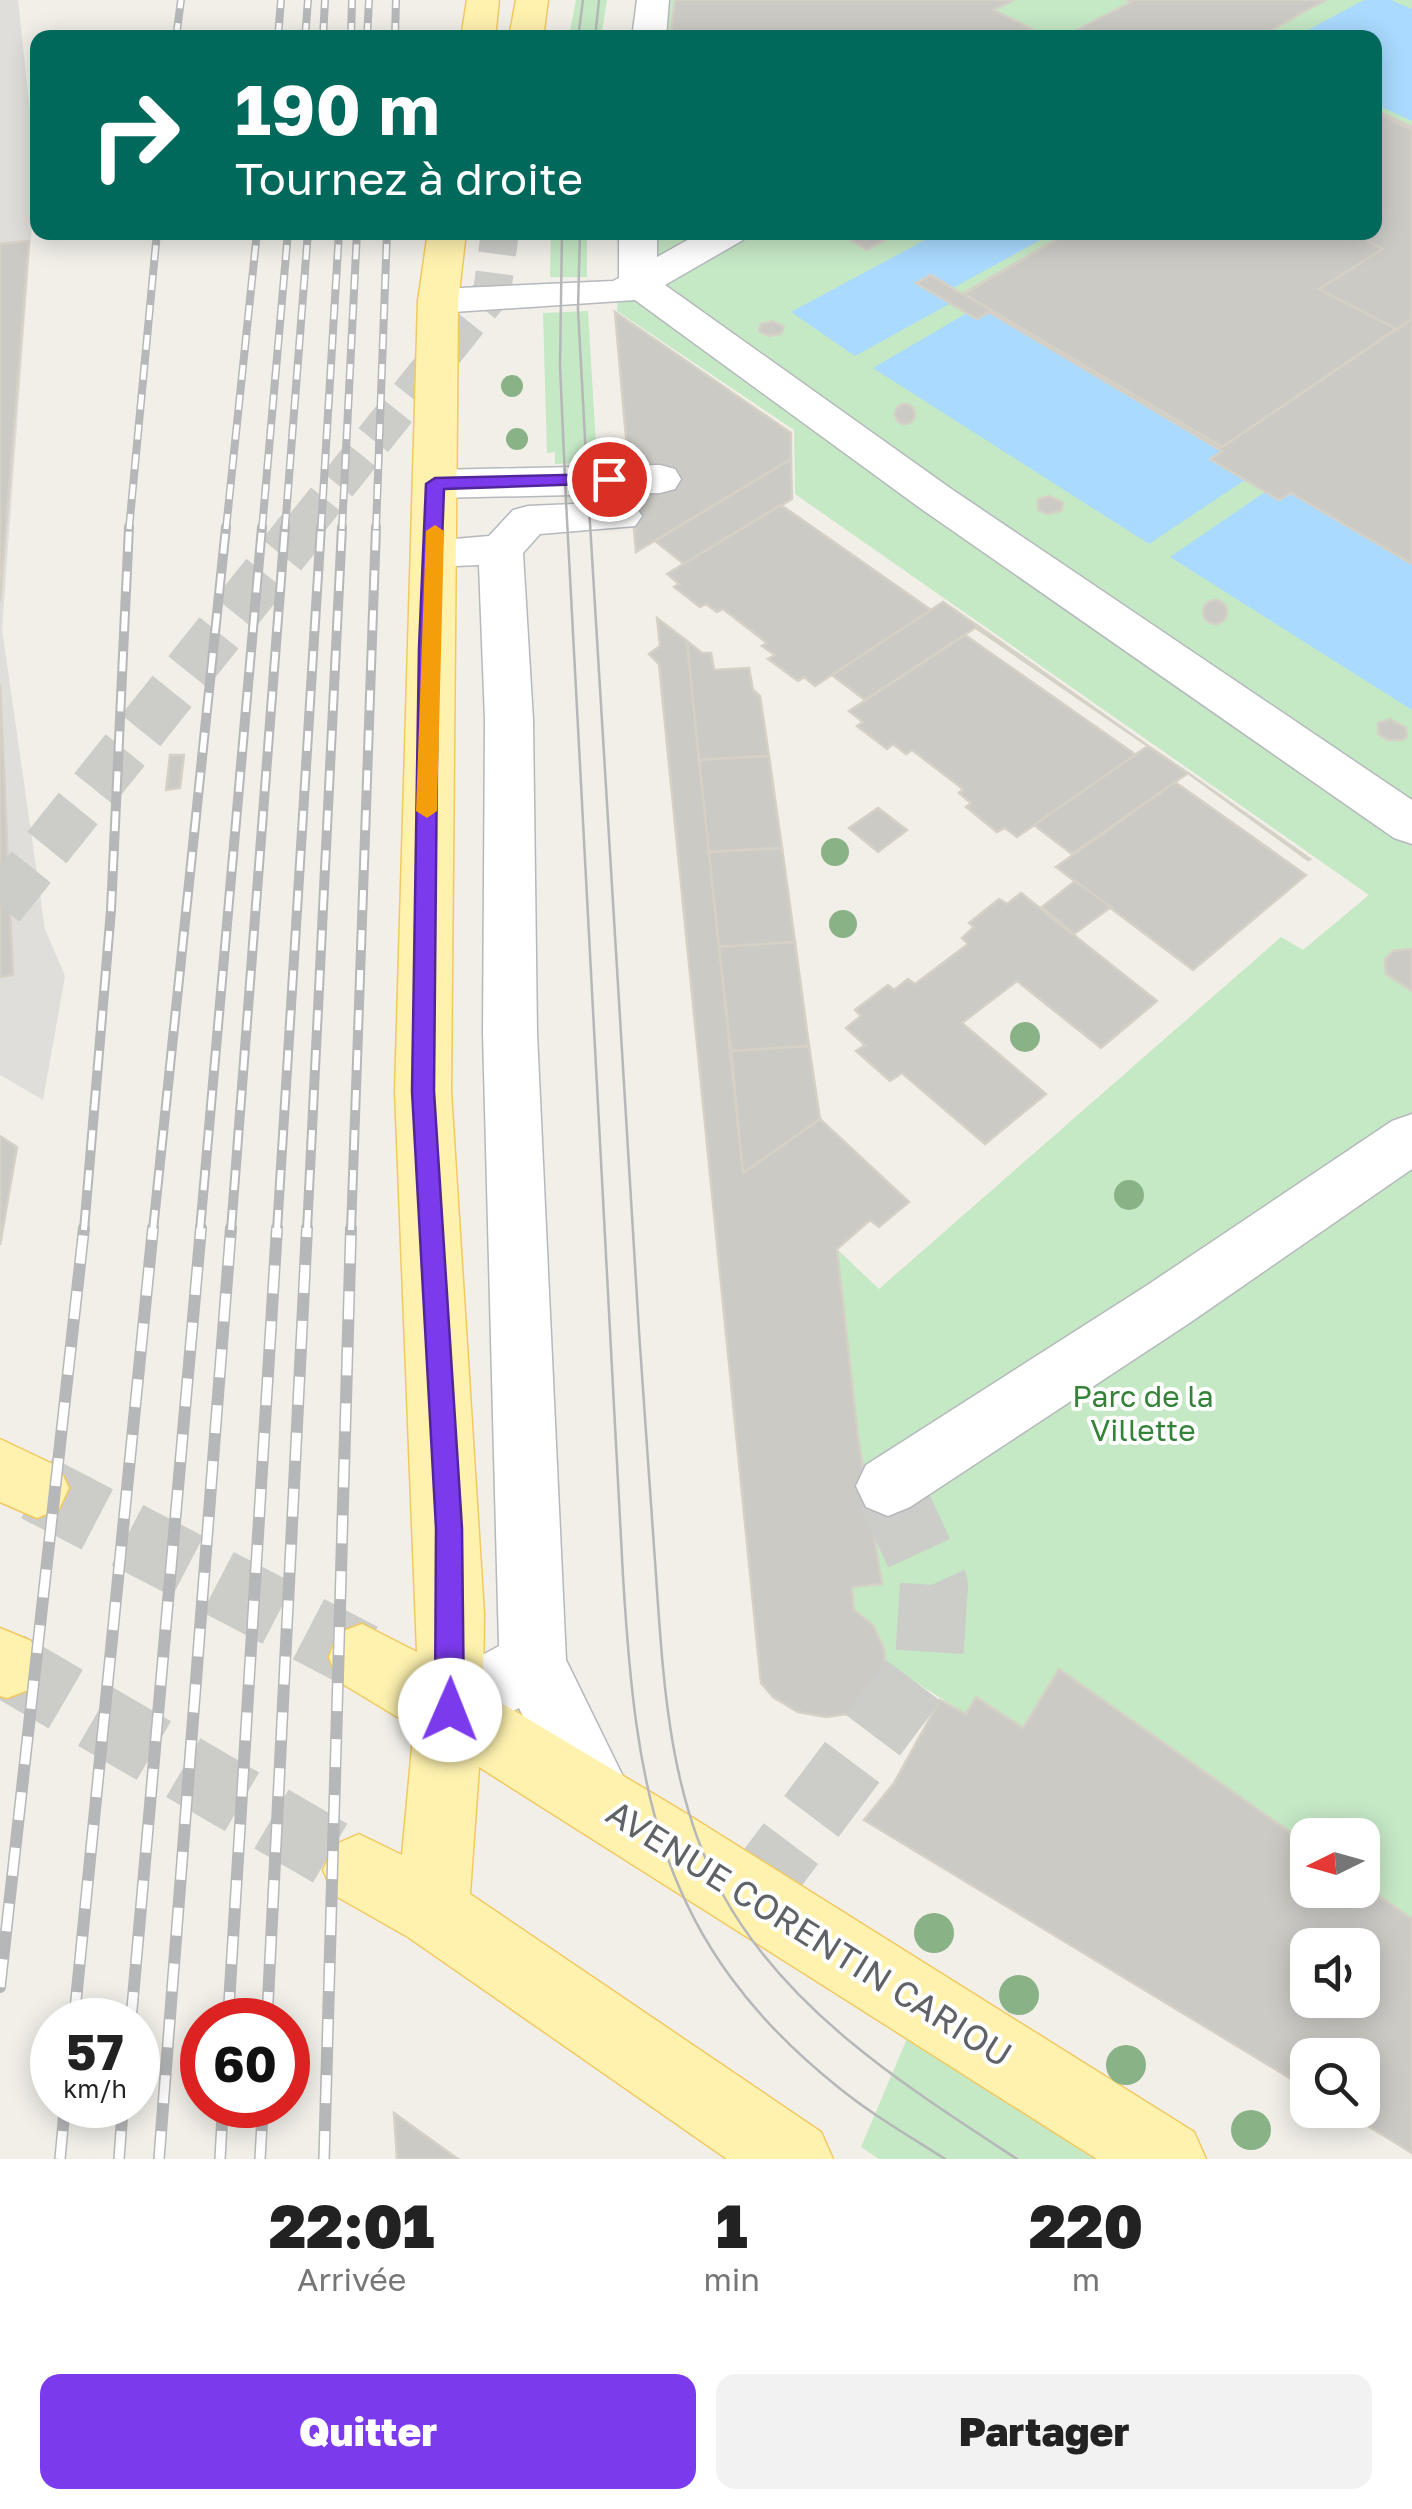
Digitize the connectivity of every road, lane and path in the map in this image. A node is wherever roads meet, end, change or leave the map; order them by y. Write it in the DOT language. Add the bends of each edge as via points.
graph roads {
  1 [pos="484,0"];
  2 [pos="532,0"];
  3 [pos="653,0"];
  4 [pos="479,30"];
  5 [pos="527,30"];
  6 [pos="650,30"];
  7 [pos="446,240"];
  8 [pos="637,240"];
  9 [pos="716,240"];
  10 [pos="629,288"];
  11 [pos="438,301"];
  12 [pos="715,363"];
  13 [pos="660,479"];
  14 [pos="435,484"];
  15 [pos="633,515"];
  16 [pos="501,550"];
  17 [pos="434,552"];
  18 [pos="1412,825"];
  19 [pos="1412,1138"];
  20 [pos="888,1486"];
  21 [pos="362,1658"];
  22 [pos="534,1664"];
  23 [pos="450,1710"];
  24 [pos="601,1802"];
  25 [pos="359,1870"];
  26 [pos="432,1912"];
  27 [pos="794,2159"];
  28 [pos="1168,2159"];
  1 -- 4 [label="main road"];
  2 -- 5 [label="main road"];
  3 -- 6 [label="street"];
  7 -- 11 [label="main road"];
  8 -- 10 [label="street"];
  9 -- 10 [label="street"];
  10 -- 11 [label="street"];
  10 -- 12 [label="street" via="632,309"];
  10 -- 18 [label="street"];
  11 -- 14 [label="main road"];
  13 -- 14 [label="street"];
  14 -- 17 [label="main road"];
  15 -- 16 [label="street" via="528,520"];
  16 -- 17 [label="street"];
  16 -- 22 [label="street" via="510,1033"];
  17 -- 23 [label="main road" via="423,1091 449,1528"];
  19 -- 20 [label="street"];
  21 -- 23 [label="main road, AVENUE CORENTIN CARIOU"];
  22 -- 23 [label="street"];
  22 -- 24 [label="street"];
  23 -- 24 [label="main road, AVENUE CORENTIN CARIOU"];
  23 -- 26 [label="main road"];
  24 -- 28 [label="main road, AVENUE CORENTIN CARIOU"];
  25 -- 26 [label="main road"];
  26 -- 27 [label="main road"];
}
